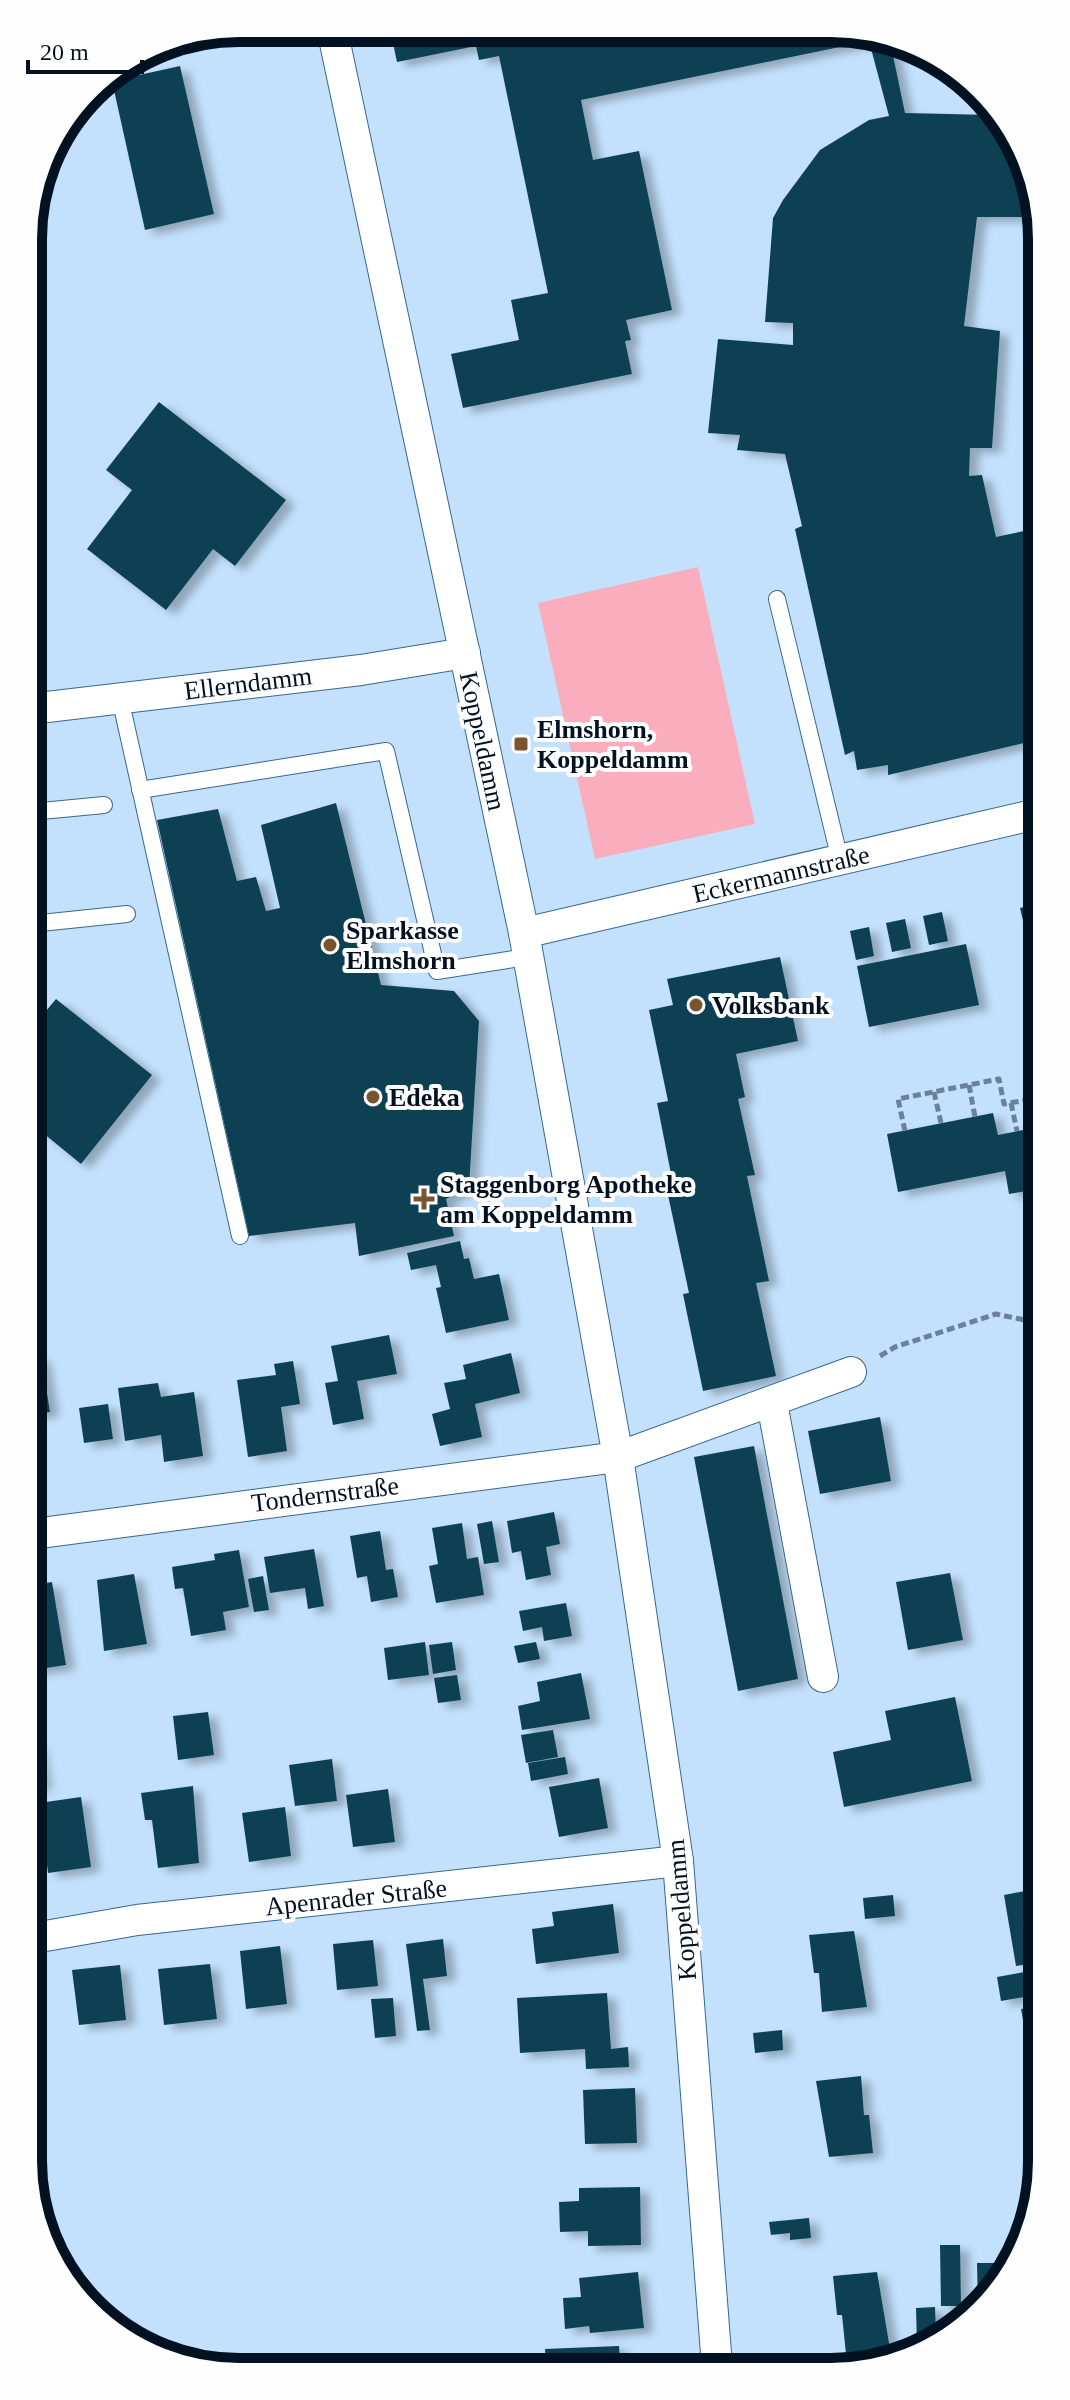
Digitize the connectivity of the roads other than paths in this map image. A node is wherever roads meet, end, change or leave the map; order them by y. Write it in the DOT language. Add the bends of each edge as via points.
graph roads {
  1 [pos="335,42"];
  2 [pos="777,599"];
  3 [pos="465,653"];
  4 [pos="120,698"];
  5 [pos="42,708"];
  6 [pos="140,790"];
  7 [pos="104,805"];
  8 [pos="42,811"];
  9 [pos="1028,816"];
  10 [pos="840,860"];
  11 [pos="127,914"];
  12 [pos="42,923"];
  13 [pos="526,945"];
  14 [pos="240,1236"];
  15 [pos="851,1372"];
  16 [pos="772,1403"];
  17 [pos="618,1457"];
  18 [pos="42,1533"];
  19 [pos="823,1677"];
  20 [pos="678,1861"];
  21 [pos="42,1937"];
  22 [pos="716,2358"];
  1 -- 3 [label="street, Koppeldamm"];
  2 -- 10 [label="lane"];
  3 -- 4 [label="street, Ellerndamm"];
  3 -- 13 [label="street, Koppeldamm"];
  4 -- 5 [label="street, Ellerndamm"];
  4 -- 6 [label="lane"];
  6 -- 13 [label="lane" via="386,751 437,971"];
  6 -- 14 [label="lane"];
  7 -- 8 [label="lane"];
  9 -- 10 [label="street, Eckermannstraße"];
  10 -- 13 [label="street, Eckermannstraße"];
  11 -- 12 [label="lane"];
  13 -- 17 [label="street, Koppeldamm"];
  15 -- 16 [label="street"];
  16 -- 17 [label="street"];
  16 -- 19 [label="street"];
  17 -- 18 [label="street, Tondernstraße"];
  17 -- 20 [label="street, Koppeldamm"];
  20 -- 21 [label="street, Apenrader Straße" via="137,1920"];
  20 -- 22 [label="street, Koppeldamm"];
}
